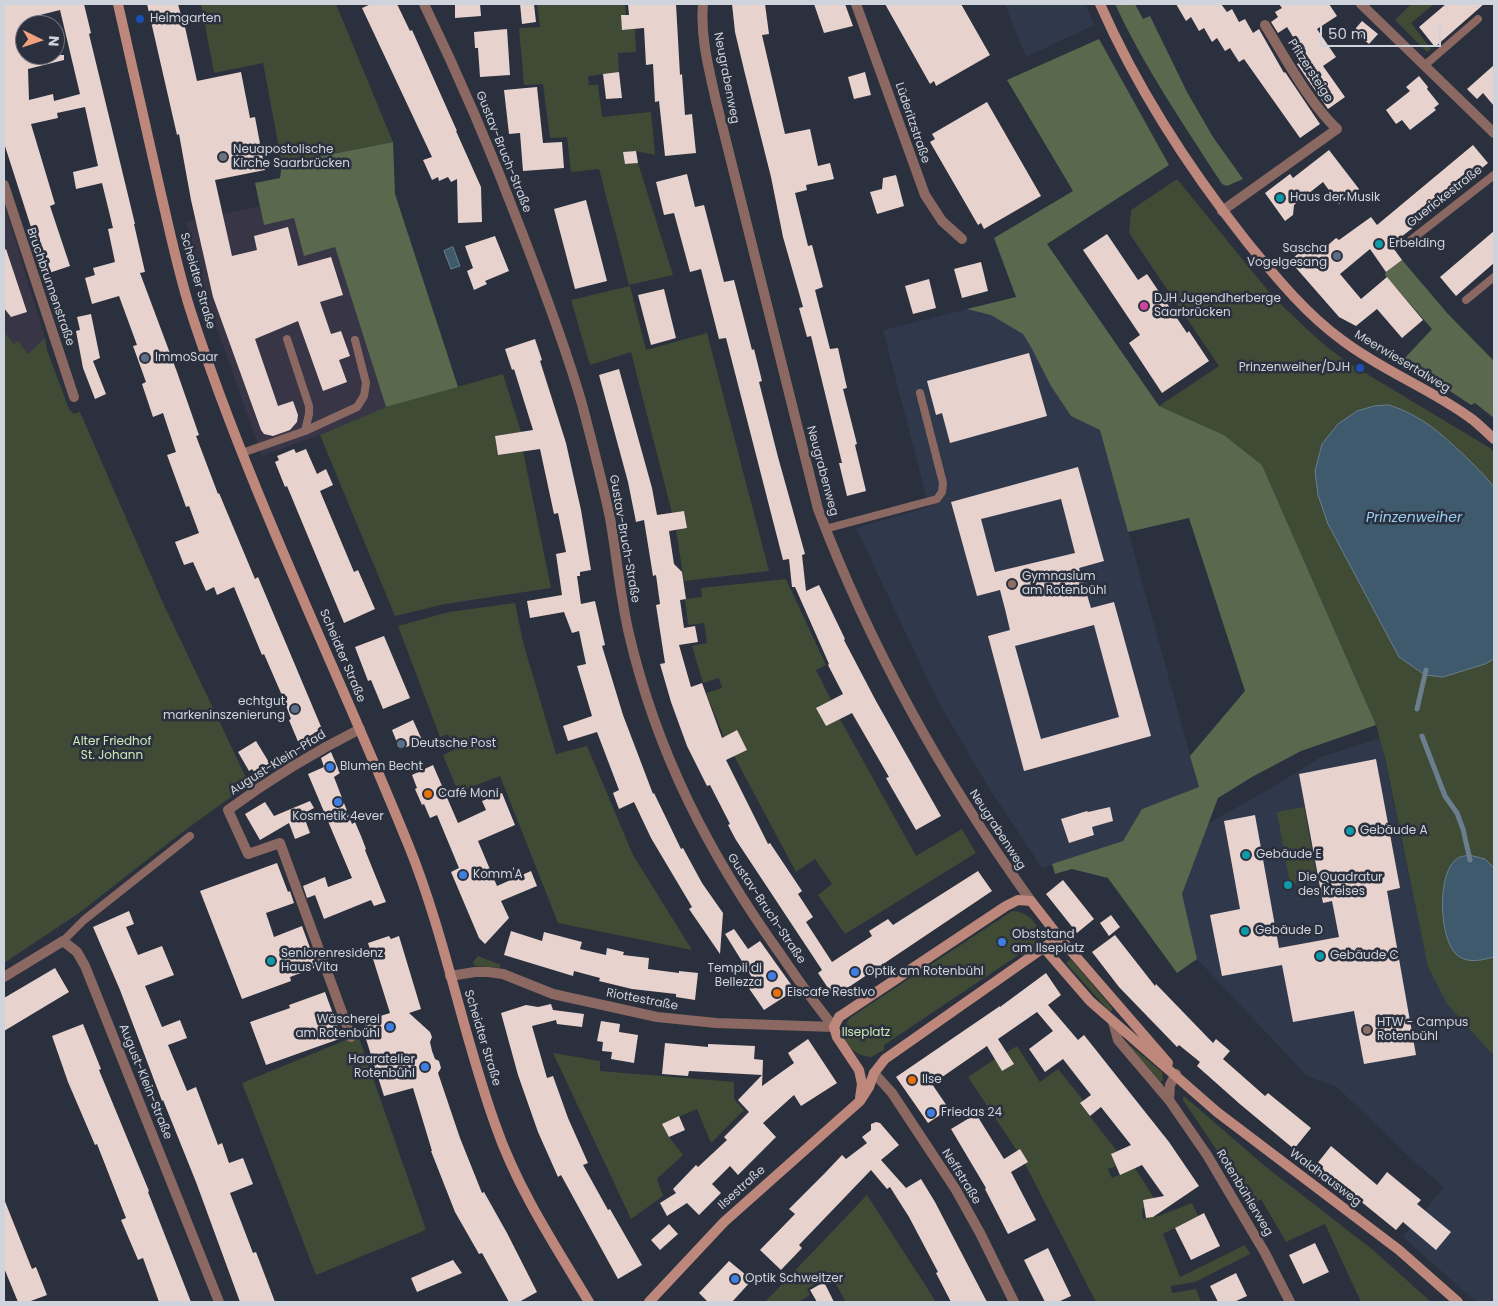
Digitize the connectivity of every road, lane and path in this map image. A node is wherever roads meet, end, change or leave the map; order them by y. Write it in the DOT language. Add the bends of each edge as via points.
graph roads {
  1 [pos="118,4"];
  2 [pos="424,4"];
  3 [pos="703,4"];
  4 [pos="856,4"];
  5 [pos="1100,4"];
  6 [pos="1361,4"];
  7 [pos="1478,19"];
  8 [pos="1265,25"];
  9 [pos="1425,64"];
  10 [pos="1492,126"];
  11 [pos="1494,175"];
  12 [pos="4,185"];
  13 [pos="1222,211"];
  14 [pos="962,239"];
  15 [pos="1411,240"];
  16 [pos="1494,277"];
  17 [pos="1466,300"];
  18 [pos="287,339"];
  19 [pos="355,340"];
  20 [pos="920,393"];
  21 [pos="74,397"];
  22 [pos="304,431"];
  23 [pos="1494,439"];
  24 [pos="242,453"];
  25 [pos="825,529"];
  26 [pos="360,729"];
  27 [pos="190,836"];
  28 [pos="1030,901"];
  29 [pos="1059,938"];
  30 [pos="63,941"];
  31 [pos="1045,949"];
  32 [pos="450,976"];
  33 [pos="4,977"];
  34 [pos="1113,1022"];
  35 [pos="834,1027"];
  36 [pos="351,1037"];
  37 [pos="859,1070"];
  38 [pos="874,1074"];
  39 [pos="1176,1074"];
  40 [pos="1169,1100"];
  41 [pos="860,1101"];
  42 [pos="219,1302"];
  43 [pos="589,1302"];
  44 [pos="650,1302"];
  45 [pos="1014,1302"];
  46 [pos="1290,1302"];
  47 [pos="1458,1302"];
  1 -- 24 [label="main road, Scheidter Straße" via="184,287"];
  2 -- 35 [label="street, Gustav-Bruch-Straße" via="478,120 560,334 600,471 629,636 660,737 682,790 723,869 761,928"];
  3 -- 25 [label="street, Neugrabenweg" via="704,46 716,101"];
  4 -- 14 [label="street, Lüderitzstraße" via="925,195 942,221"];
  5 -- 13 [label="main road, Meerwiesertalweg" via="1154,106"];
  6 -- 9 [label="street"];
  7 -- 9 [label="lane"];
  8 -- 13 [label="street, Pfitzersteige" via="1321,111 1337,129"];
  9 -- 10 [label="street"];
  11 -- 15 [label="lane, Guerickestraße"];
  12 -- 21 [label="street, Bruchbrunnenstraße"];
  13 -- 23 [label="main road, Meerwiesertalweg" via="1298,302 1342,340 1469,417"];
  16 -- 17 [label="lane"];
  18 -- 22 [label="lane" via="309,406"];
  19 -- 22 [label="lane" via="366,383 364,396 357,407"];
  20 -- 25 [label="lane" via="943,483 942,492 937,499"];
  22 -- 24 [label="lane"];
  24 -- 26 [label="main road, Scheidter Straße"];
  25 -- 28 [label="street, Neugrabenweg" via="875,643 927,740 970,813"];
  26 -- 32 [label="main road, Scheidter Straße" via="418,870"];
  26 -- 36 [label="street, August-Klein-Pfad" via="259,787 228,810 248,854 280,843"];
  27 -- 30 [label="lane" via="84,920"];
  28 -- 29 [label="main road"];
  28 -- 35 [label="main road" via="1018,900 1008,905 850,1008 839,1017"];
  29 -- 31 [label="main road"];
  29 -- 39 [label="main road"];
  30 -- 33 [label="street"];
  30 -- 42 [label="street, August-Klein-Straße" via="77,952 85,966"];
  31 -- 34 [label="main road" via="1090,1001"];
  31 -- 38 [label="main road" via="885,1059"];
  32 -- 35 [label="street, Riottestraße" via="475,972 503,974 553,994 658,1017 716,1023"];
  32 -- 43 [label="main road, Scheidter Straße" via="493,1119 512,1169"];
  34 -- 39 [label="main road"];
  34 -- 40 [label="street, Rotenbühlerweg" via="1118,1040"];
  35 -- 37 [label="main road"];
  37 -- 38 [label="main road"];
  37 -- 41 [label="main road" via="862,1084"];
  38 -- 41 [label="main road"];
  38 -- 45 [label="street, Neffstraße" via="892,1093 956,1190"];
  39 -- 40 [label="street" via="1170,1085"];
  39 -- 47 [label="main road, Waldhausweg" via="1218,1112 1399,1250"];
  40 -- 46 [label="street, Rotenbühlerweg" via="1235,1201"];
  41 -- 44 [label="main road, Ilsestraße" via="724,1222"];
}
